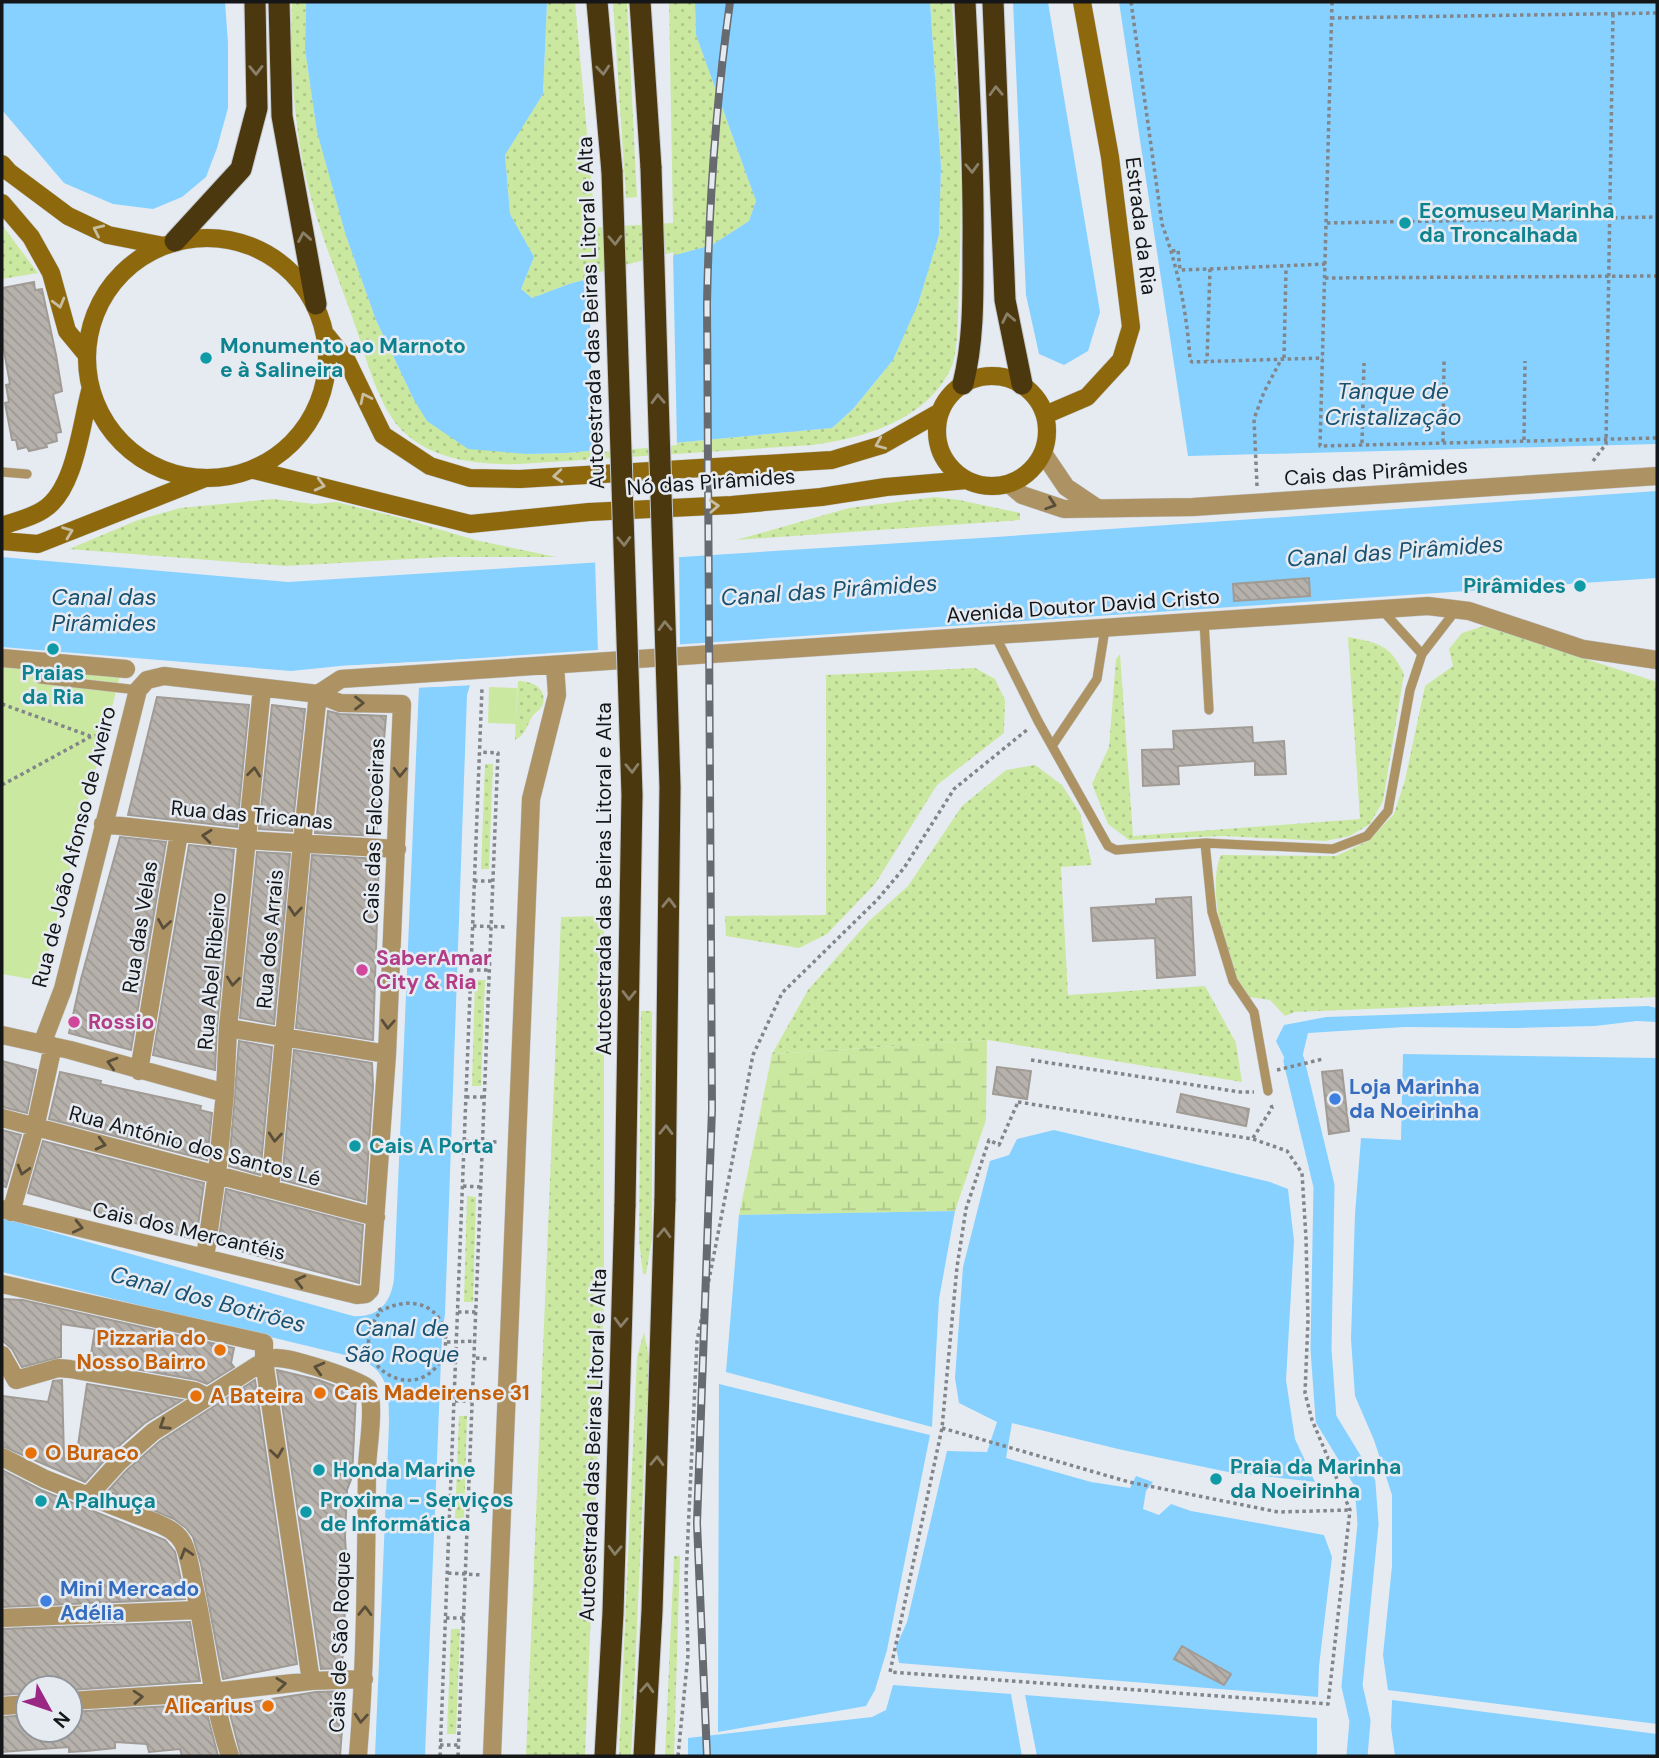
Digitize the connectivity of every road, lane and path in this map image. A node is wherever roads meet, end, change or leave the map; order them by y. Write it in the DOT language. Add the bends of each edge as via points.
graph roads {
  1 [pos="255,2"];
  2 [pos="279,2"];
  3 [pos="597,2"];
  4 [pos="965,2"];
  5 [pos="993,2"];
  6 [pos="1082,2"];
  7 [pos="1130,2"];
  8 [pos="1332,2"];
  9 [pos="642,7"];
  10 [pos="1657,13"];
  11 [pos="1614,14"];
  12 [pos="1331,18"];
  13 [pos="2,164"];
  14 [pos="2,203"];
  15 [pos="1657,217"];
  16 [pos="1609,218"];
  17 [pos="1326,223"];
  18 [pos="169,244"];
  19 [pos="1172,251"];
  20 [pos="1325,264"];
  21 [pos="1210,270"];
  22 [pos="1286,270"];
  23 [pos="1657,276"];
  24 [pos="1608,277"];
  25 [pos="1325,278"];
  26 [pos="316,304"];
  27 [pos="327,337"];
  28 [pos="86,354"];
  29 [pos="1283,358"];
  30 [pos="1323,358"];
  31 [pos="1207,361"];
  32 [pos="1444,361"];
  33 [pos="1525,361"];
  34 [pos="1364,363"];
  35 [pos="963,384"];
  36 [pos="1022,384"];
  37 [pos="90,391"];
  38 [pos="940,412"];
  39 [pos="1045,415"];
  40 [pos="1657,438"];
  41 [pos="1524,440"];
  42 [pos="1606,441"];
  43 [pos="1443,442"];
  44 [pos="1362,443"];
  45 [pos="1043,453"];
  46 [pos="254,470"];
  47 [pos="2,472"];
  48 [pos="27,474"];
  49 [pos="1657,476"];
  50 [pos="203,479"];
  51 [pos="967,480"];
  52 [pos="1009,484"];
  53 [pos="1257,492"];
  54 [pos="1097,508"];
  55 [pos="2,529"];
  56 [pos="1381,609"];
  57 [pos="1456,610"];
  58 [pos="1204,621"];
  59 [pos="1105,629"];
  60 [pos="995,635"];
  61 [pos="1422,654"];
  62 [pos="2,658"];
  63 [pos="1657,660"];
  64 [pos="555,665"];
  65 [pos="126,670"];
  66 [pos="40,679"];
  67 [pos="482,684"];
  68 [pos="262,688"];
  69 [pos="138,690"];
  70 [pos="318,694"];
  71 [pos="2,704"];
  72 [pos="1209,710"];
  73 [pos="1038,721"];
  74 [pos="110,732"];
  75 [pos="92,737"];
  76 [pos="1052,746"];
  77 [pos="479,752"];
  78 [pos="2,785"];
  79 [pos="103,824"];
  80 [pos="179,833"];
  81 [pos="247,840"];
  82 [pos="302,843"];
  83 [pos="1205,843"];
  84 [pos="397,849"];
  85 [pos="474,881"];
  86 [pos="493,881"];
  87 [pos="472,926"];
  88 [pos="491,927"];
  89 [pos="516,927"];
  90 [pos="489,970"];
  91 [pos="470,971"];
  92 [pos="228,1028"];
  93 [pos="2,1035"];
  94 [pos="283,1038"];
  95 [pos="47,1045"];
  96 [pos="387,1054"];
  97 [pos="1323,1059"];
  98 [pos="1031,1060"];
  99 [pos="1282,1069"];
  100 [pos="139,1071"];
  101 [pos="1268,1091"];
  102 [pos="225,1093"];
  103 [pos="466,1097"];
  104 [pos="485,1097"];
  105 [pos="2,1118"];
  106 [pos="35,1128"];
  107 [pos="1253,1139"];
  108 [pos="465,1141"];
  109 [pos="483,1142"];
  110 [pos="508,1143"];
  111 [pos="217,1174"];
  112 [pos="463,1186"];
  113 [pos="481,1186"];
  114 [pos="270,1189"];
  115 [pos="6,1210"];
  116 [pos="376,1217"];
  117 [pos="205,1258"];
  118 [pos="2,1284"];
  119 [pos="366,1294"];
  120 [pos="458,1312"];
  121 [pos="477,1312"];
  122 [pos="457,1341"];
  123 [pos="476,1341"];
  124 [pos="446,1342"];
  125 [pos="2,1356"];
  126 [pos="264,1361"];
  127 [pos="206,1397"];
  128 [pos="455,1401"];
  129 [pos="474,1401"];
  130 [pos="942,1428"];
  131 [pos="2,1457"];
  132 [pos="88,1496"];
  133 [pos="1350,1510"];
  134 [pos="449,1530"];
  135 [pos="468,1530"];
  136 [pos="448,1573"];
  137 [pos="465,1574"];
  138 [pos="491,1576"];
  139 [pos="199,1610"];
  140 [pos="2,1618"];
  141 [pos="446,1618"];
  142 [pos="464,1618"];
  143 [pos="364,1679"];
  144 [pos="311,1681"];
  145 [pos="213,1692"];
  146 [pos="84,1701"];
  147 [pos="440,1745"];
  148 [pos="459,1745"];
  149 [pos="230,1756"];
  150 [pos="358,1756"];
  151 [pos="440,1756"];
  152 [pos="458,1756"];
  153 [pos="492,1756"];
  154 [pos="605,1756"];
  155 [pos="643,1756"];
  156 [pos="678,1756"];
  1 -- 18 [label="highway, one-way" via="257,108 241,169"];
  26 -- 2 [label="highway, one-way" via="282,116"];
  3 -- 154 [label="highway, Autoestrada das Beiras Litoral e Alta, one-way, bridge" via="612,172 632,795 625,1205"];
  4 -- 35 [label="highway, one-way" via="973,305"];
  36 -- 5 [label="highway, one-way" via="1005,300"];
  6 -- 39 [label="main road, Estrada da Ria" via="1110,157 1131,327 1121,360 1087,397"];
  7 -- 19 [label="path" via="1162,223"];
  8 -- 12 [label="path"];
  155 -- 9 [label="highway, one-way, bridge" via="665,1199 670,787"];
  10 -- 11 [label="path"];
  11 -- 12 [label="path"];
  11 -- 16 [label="path"];
  12 -- 17 [label="path"];
  18 -- 13 [label="main road, one-way" via="108,235 68,216"];
  14 -- 28 [label="main road, one-way" via="31,237 51,273 67,331"];
  15 -- 16 [label="path"];
  16 -- 17 [label="path"];
  16 -- 24 [label="path"];
  17 -- 20 [label="path"];
  18 -- 26 [label="main road" via="216,237 257,247 291,270"];
  18 -- 28 [label="main road" via="140,257 112,283 94,316"];
  19 -- 21 [label="path" via="1178,250 1180,270"];
  19 -- 31 [label="path" via="1190,360"];
  20 -- 21 [label="path"];
  20 -- 25 [label="path"];
  21 -- 31 [label="path"];
  22 -- 29 [label="path"];
  23 -- 24 [label="path"];
  24 -- 25 [label="path"];
  24 -- 42 [label="path"];
  25 -- 30 [label="path"];
  26 -- 27 [label="main road"];
  38 -- 27 [label="main road, Nó das Pirâmides, one-way" via="883,445 832,460 470,478 430,466 383,435 347,361"];
  27 -- 46 [label="main road" via="327,377 314,416 288,448"];
  28 -- 37 [label="main road"];
  29 -- 30 [label="path"];
  29 -- 31 [label="path"];
  29 -- 53 [label="path" via="1254,419"];
  30 -- 44 [label="path" via="1320,446"];
  32 -- 43 [label="path"];
  33 -- 41 [label="path"];
  34 -- 44 [label="path"];
  35 -- 36 [label="main road" via="981,376 1000,376"];
  35 -- 38 [label="main road, Nó das Pirâmides"];
  36 -- 39 [label="main road" via="1034,393"];
  37 -- 50 [label="main road" via="106,426 132,453 165,472"];
  37 -- 55 [label="main road" via="63,489 45,509"];
  38 -- 51 [label="main road" via="939,447 946,463"];
  39 -- 45 [label="main road" via="1048,429"];
  40 -- 42 [label="path"];
  41 -- 42 [label="path"];
  41 -- 43 [label="path"];
  43 -- 44 [label="path"];
  45 -- 52 [label="main road" via="1025,476"];
  45 -- 54 [label="street" via="1066,487"];
  46 -- 50 [label="main road"];
  46 -- 51 [label="main road, Nó das Pirâmides, one-way" via="470,524 732,505"];
  47 -- 48 [label="lane"];
  49 -- 54 [label="street, Cais das Pirâmides" via="1193,507"];
  55 -- 50 [label="main road, one-way" via="38,544"];
  51 -- 52 [label="main road, Nó das Pirâmides" via="991,487"];
  52 -- 54 [label="street, Cais das Pirâmides, one-way" via="1022,495 1064,509"];
  56 -- 57 [label="street, Avenida Doutor David Cristo" via="1428,606"];
  56 -- 58 [label="street, Avenida Doutor David Cristo"];
  56 -- 61 [label="lane"];
  57 -- 61 [label="lane"];
  57 -- 63 [label="street, Avenida Doutor David Cristo" via="1583,649"];
  58 -- 59 [label="street, Avenida Doutor David Cristo"];
  58 -- 72 [label="lane"];
  59 -- 60 [label="street, Avenida Doutor David Cristo"];
  59 -- 76 [label="lane" via="1097,679"];
  60 -- 64 [label="street, Avenida Doutor David Cristo"];
  60 -- 73 [label="lane"];
  61 -- 83 [label="lane" via="1410,690 1388,811 1367,836 1334,849"];
  62 -- 65 [label="street"];
  64 -- 70 [label="street, Avenida Doutor David Cristo" via="341,679"];
  64 -- 153 [label="street" via="557,695 531,799"];
  66 -- 69 [label="lane"];
  67 -- 77 [label="path"];
  68 -- 69 [label="street, Rua de João Afonso de Aveiro" via="164,676 147,680"];
  68 -- 70 [label="street"];
  81 -- 68 [label="street, Rua Abel Ribeiro, one-way"];
  69 -- 79 [label="street, Rua de João Afonso de Aveiro"];
  70 -- 82 [label="street, Rua dos Arrais"];
  70 -- 84 [label="street, Cais das Falcoeiras, one-way" via="340,703 402,704"];
  71 -- 75 [label="path"];
  73 -- 76 [label="lane"];
  73 -- 156 [label="path" via="954,789 904,868 782,993 753,1055 697,1341 686,1577 688,1655"];
  74 -- 75 [label="path"];
  75 -- 78 [label="path"];
  76 -- 83 [label="lane" via="1108,846 1116,850"];
  77 -- 85 [label="path"];
  77 -- 86 [label="path" via="498,752"];
  79 -- 80 [label="street, Rua das Tricanas"];
  79 -- 95 [label="street, Rua de João Afonso de Aveiro"];
  81 -- 80 [label="street, Rua das Tricanas, one-way"];
  80 -- 100 [label="street, Rua das Velas, one-way"];
  81 -- 82 [label="street, Rua das Tricanas"];
  81 -- 92 [label="street, Rua Abel Ribeiro, one-way"];
  82 -- 84 [label="street, Rua das Tricanas"];
  82 -- 94 [label="street, Rua dos Arrais, one-way"];
  83 -- 101 [label="lane" via="1212,912 1233,981 1254,1012"];
  84 -- 96 [label="street, Cais das Falcoeiras, one-way"];
  85 -- 86 [label="path"];
  85 -- 87 [label="path"];
  86 -- 88 [label="path"];
  87 -- 88 [label="path"];
  87 -- 91 [label="path"];
  88 -- 89 [label="path"];
  88 -- 90 [label="path"];
  90 -- 91 [label="path"];
  90 -- 104 [label="path"];
  91 -- 103 [label="path"];
  92 -- 94 [label="street"];
  92 -- 102 [label="street, Rua Abel Ribeiro"];
  93 -- 95 [label="street"];
  94 -- 96 [label="street"];
  94 -- 114 [label="street, Rua dos Arrais, one-way"];
  100 -- 95 [label="street, one-way"];
  95 -- 106 [label="street, Rua de João Afonso de Aveiro"];
  96 -- 116 [label="street, Cais das Falcoeiras"];
  97 -- 99 [label="path"];
  98 -- 101 [label="path" via="1240,1092"];
  100 -- 102 [label="street"];
  101 -- 107 [label="path" via="1272,1108"];
  102 -- 111 [label="street, Rua Abel Ribeiro"];
  103 -- 104 [label="path"];
  103 -- 108 [label="path"];
  104 -- 109 [label="path"];
  105 -- 106 [label="street, Rua António dos Santos Lé"];
  106 -- 111 [label="street, Rua António dos Santos Lé, one-way"];
  106 -- 115 [label="street, Rua de João Afonso de Aveiro, one-way"];
  107 -- 130 [label="path" via="1018,1102 999,1145 989,1140 966,1209"];
  107 -- 133 [label="path" via="1287,1151 1302,1173 1308,1320 1305,1393"];
  108 -- 109 [label="path"];
  108 -- 112 [label="path"];
  109 -- 110 [label="path"];
  109 -- 113 [label="path"];
  111 -- 114 [label="street, Rua António dos Santos Lé"];
  111 -- 117 [label="street, Rua Abel Ribeiro"];
  112 -- 113 [label="path"];
  112 -- 120 [label="path"];
  113 -- 121 [label="path"];
  114 -- 116 [label="street, Rua António dos Santos Lé"];
  115 -- 117 [label="street, Cais dos Mercantéis, one-way"];
  116 -- 119 [label="street, Cais das Falcoeiras" via="372,1285"];
  119 -- 117 [label="street, Cais dos Mercantéis, one-way"];
  118 -- 126 [label="street" via="264,1343"];
  120 -- 121 [label="path"];
  120 -- 122 [label="path"];
  121 -- 123 [label="path"];
  122 -- 123 [label="path"];
  122 -- 124 [label="path"];
  122 -- 128 [label="path"];
  123 -- 129 [label="path"];
  124 -- 124 [label="path" via="438,1318 418,1303 392,1304 369,1328 372,1359 398,1379 421,1377 439,1364"];
  125 -- 127 [label="street" via="16,1380 70,1368 195,1391"];
  126 -- 127 [label="street"];
  143 -- 126 [label="street, Cais de São Roque, one-way" via="370,1394 361,1382 341,1374 276,1358"];
  126 -- 144 [label="street, one-way"];
  127 -- 132 [label="street, one-way" via="153,1432"];
  128 -- 129 [label="path"];
  128 -- 134 [label="path"];
  129 -- 135 [label="path"];
  130 -- 133 [label="path" via="1129,1482 1278,1512"];
  130 -- 133 [label="path" via="890,1672 1328,1704"];
  131 -- 132 [label="street"];
  139 -- 132 [label="street, one-way" via="186,1551 172,1530"];
  134 -- 135 [label="path"];
  134 -- 136 [label="path"];
  135 -- 137 [label="path"];
  136 -- 137 [label="path"];
  136 -- 141 [label="path"];
  137 -- 138 [label="path"];
  137 -- 142 [label="path"];
  139 -- 140 [label="street"];
  139 -- 145 [label="street"];
  141 -- 142 [label="path"];
  141 -- 147 [label="path"];
  142 -- 148 [label="path"];
  143 -- 144 [label="street"];
  143 -- 150 [label="street, Cais de São Roque, one-way"];
  145 -- 144 [label="street, one-way"];
  146 -- 145 [label="street, one-way"];
  145 -- 149 [label="street"];
  147 -- 148 [label="path"];
  147 -- 151 [label="path"];
  148 -- 152 [label="path"];
}
